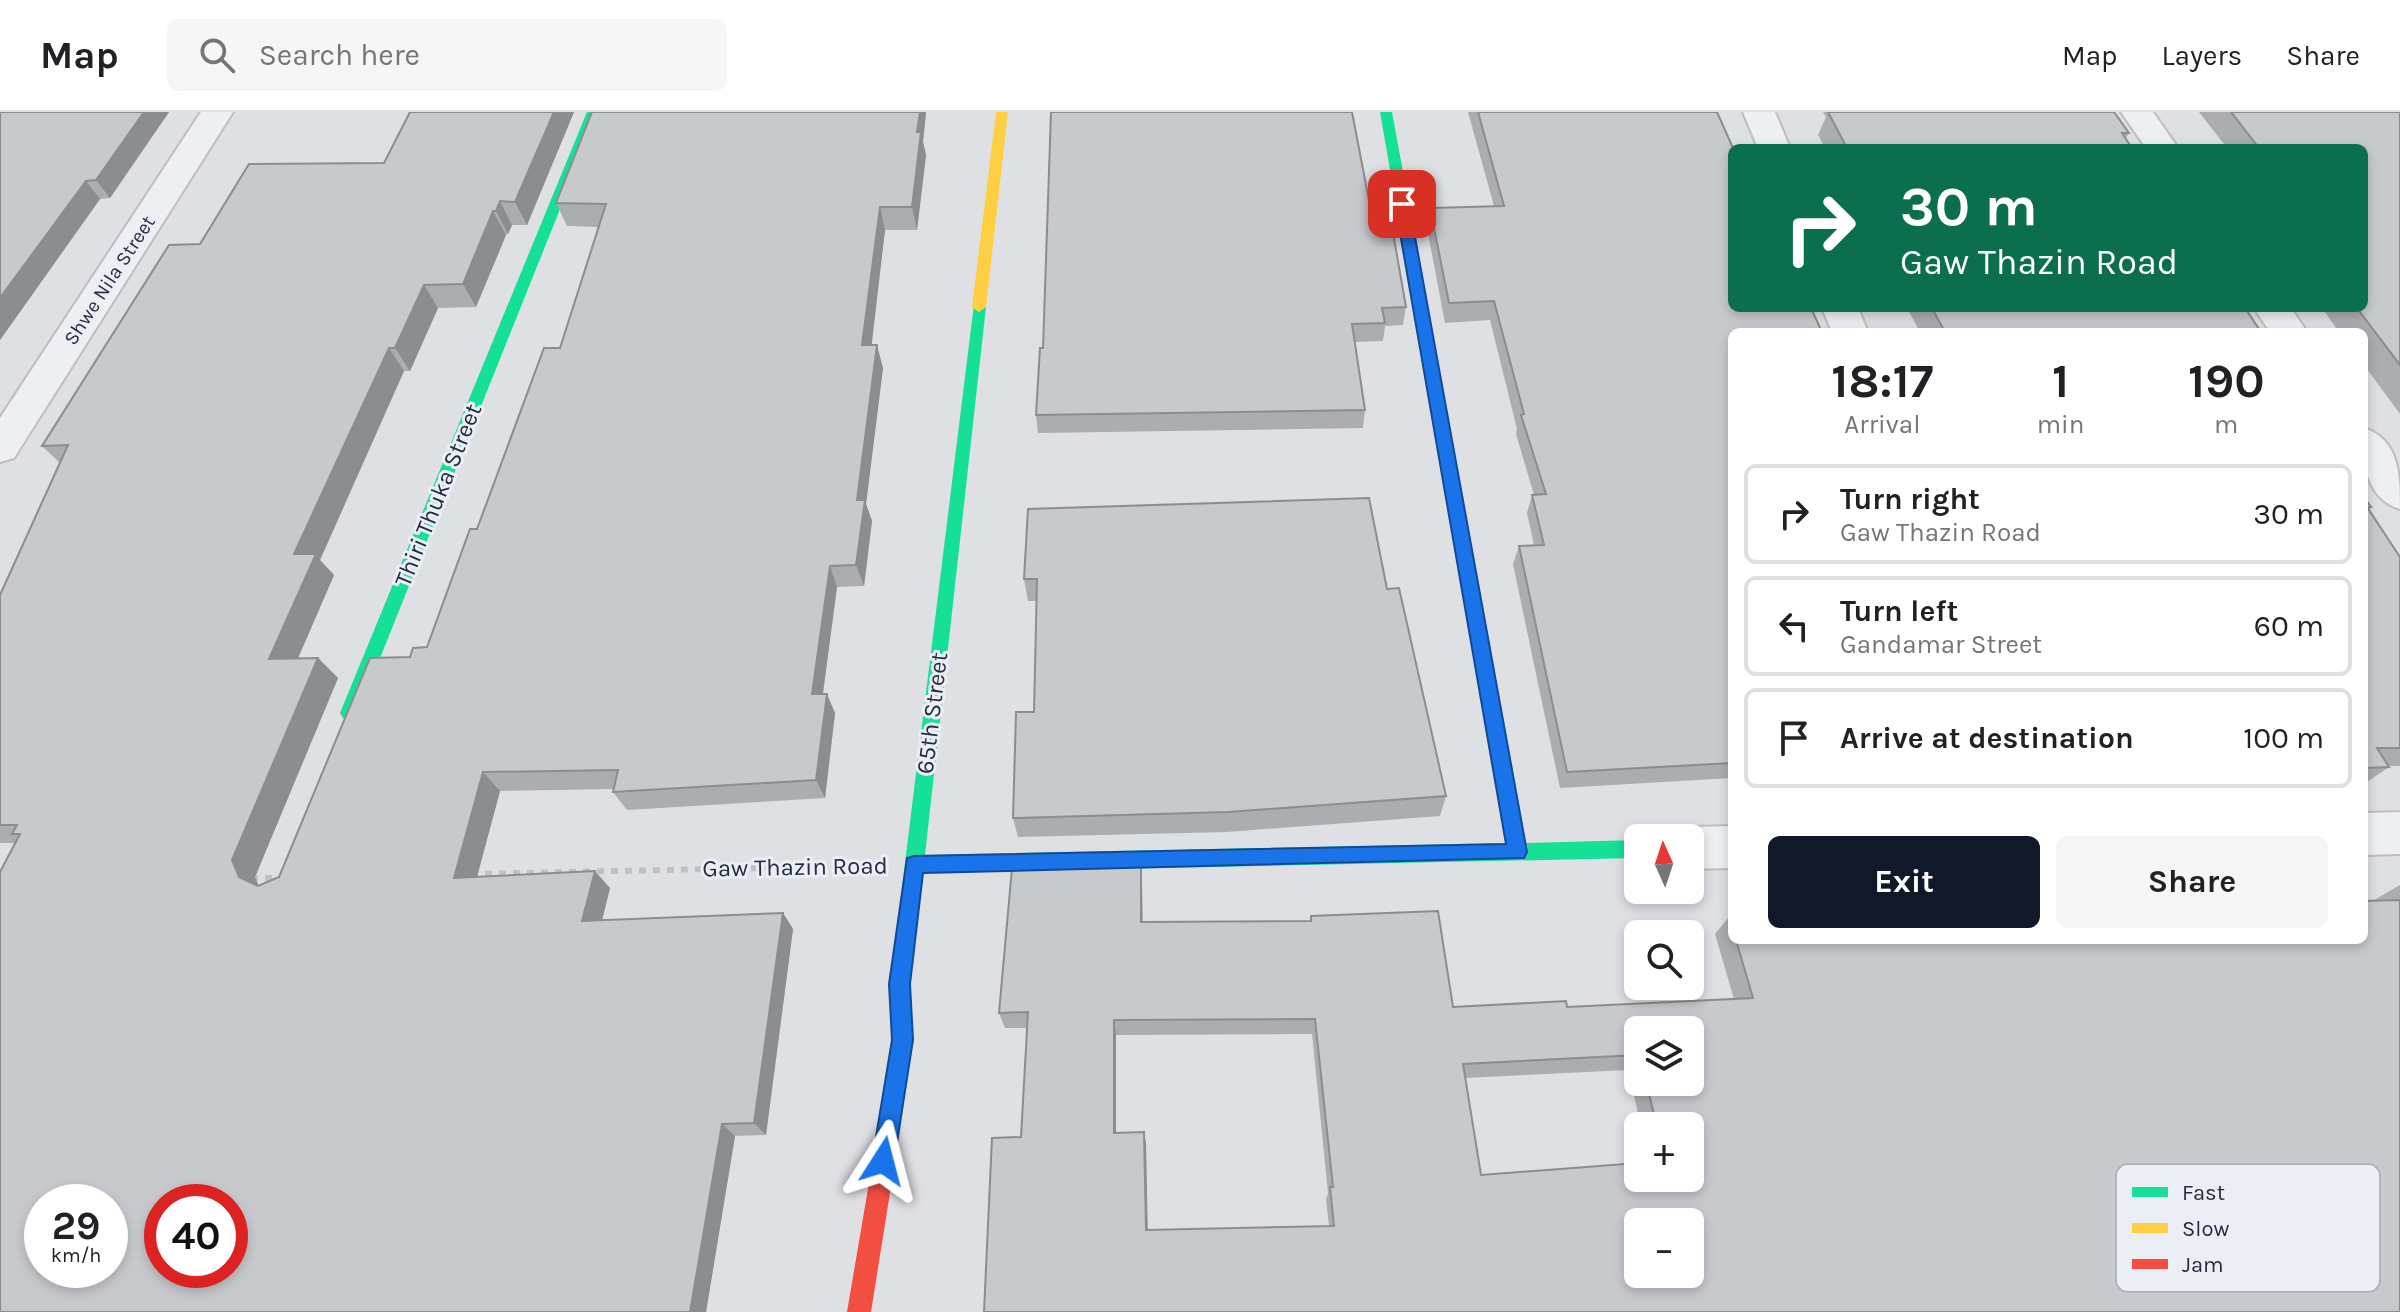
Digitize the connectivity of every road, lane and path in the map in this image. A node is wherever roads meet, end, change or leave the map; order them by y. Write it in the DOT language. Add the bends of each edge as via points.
graph roads {
  1 [pos="217,112"];
  2 [pos="593,112"];
  3 [pos="1002,112"];
  4 [pos="1386,112"];
  5 [pos="1759,112"];
  6 [pos="2137,112"];
  7 [pos="1772,144"];
  8 [pos="2159,144"];
  9 [pos="0,448"];
  10 [pos="2368,448"];
  11 [pos="2400,494"];
  12 [pos="342,730"];
  13 [pos="2400,833"];
  14 [pos="2368,834"];
  15 [pos="1728,847"];
  16 [pos="1704,848"];
  17 [pos="1624,849"];
  18 [pos="1518,852"];
  19 [pos="914,864"];
  20 [pos="456,874"];
  21 [pos="235,878"];
  22 [pos="282,878"];
  23 [pos="859,1312"];
  1 -- 9 [label="street, Shwe Nila Street"];
  2 -- 12 [label="street, Thiri Thuka Street"];
  3 -- 19 [label="street, 65th Street"];
  4 -- 18 [label="street"];
  5 -- 7 [label="street"];
  6 -- 8 [label="street"];
  10 -- 11 [label="street"];
  13 -- 14 [label="street"];
  15 -- 16 [label="street"];
  17 -- 18 [label="street, Gaw Thazin Road"];
  18 -- 19 [label="street, Gaw Thazin Road"];
  19 -- 20 [label="path, Gaw Thazin Road"];
  19 -- 23 [label="street, 65th Street" via="900,984 903,1040"];
  21 -- 22 [label="path"];
}
